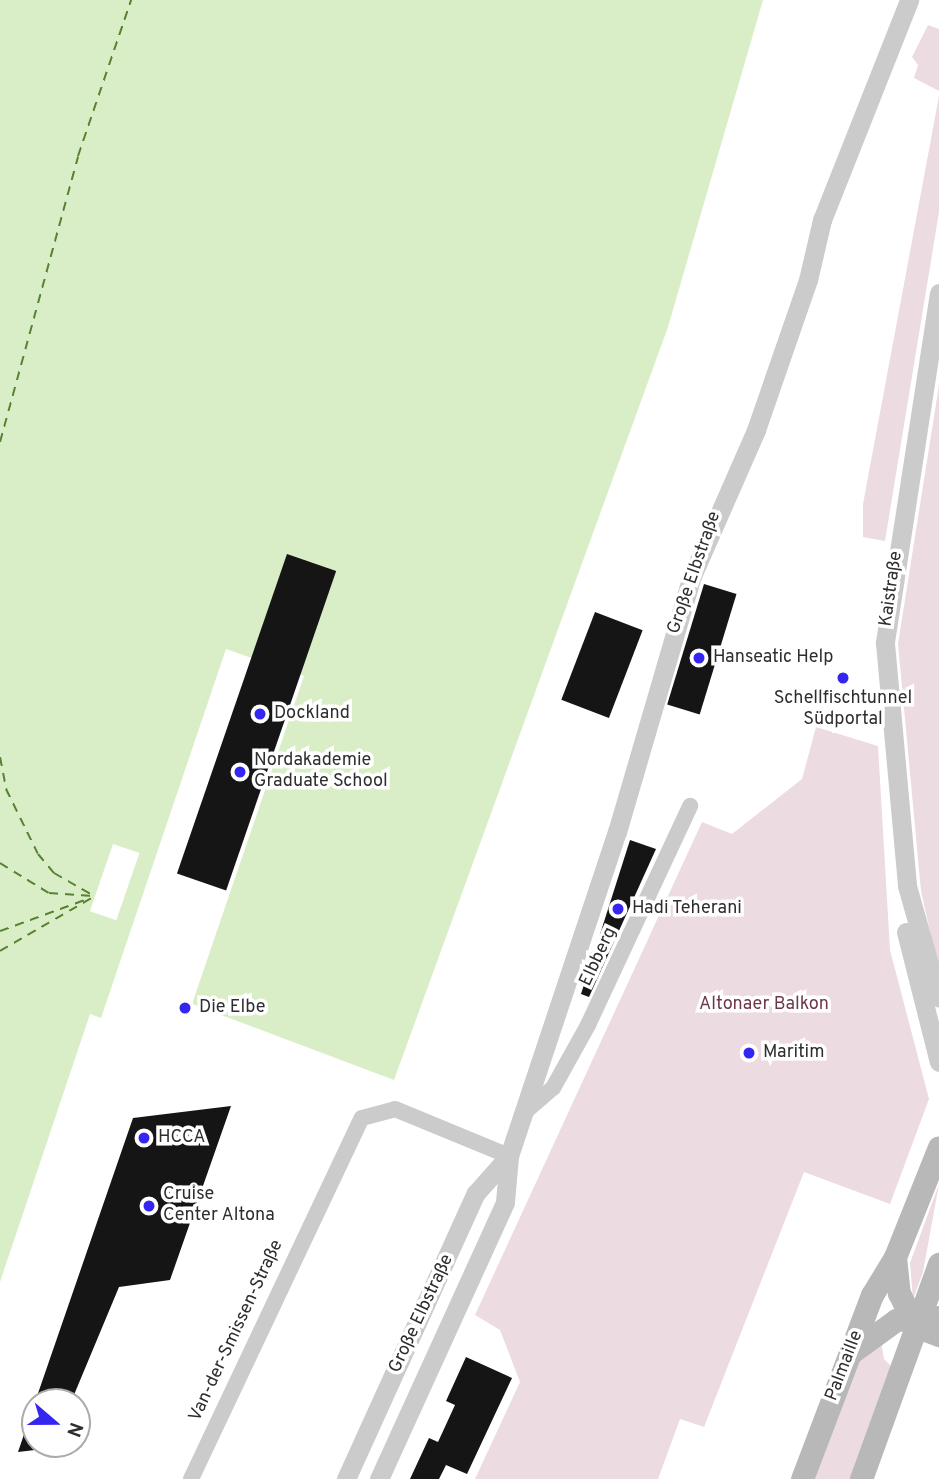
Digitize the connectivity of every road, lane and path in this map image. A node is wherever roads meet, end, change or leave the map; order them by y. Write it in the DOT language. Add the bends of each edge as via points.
graph roads {
  1 [pos="909,0"];
  2 [pos="939,293"];
  3 [pos="690,806"];
  4 [pos="907,886"];
  5 [pos="939,998"];
  6 [pos="939,1062"];
  7 [pos="525,1112"];
  8 [pos="939,1147"];
  9 [pos="509,1156"];
  10 [pos="895,1257"];
  11 [pos="939,1264"];
  12 [pos="921,1318"];
  13 [pos="939,1335"];
  14 [pos="850,1355"];
  15 [pos="191,1479"];
  16 [pos="346,1479"];
  17 [pos="379,1479"];
  18 [pos="802,1479"];
  19 [pos="861,1479"];
  1 -- 7 [label="street, Große Elbstraße" via="822,220 812,269 756,430 704,540"];
  2 -- 4 [label="street, Kaistraße" via="886,623"];
  3 -- 7 [label="street, Elbberg" via="588,1025 553,1088"];
  4 -- 5 [label="street, Kaistraße"];
  4 -- 6 [label="street, Kaistraße" via="912,970"];
  7 -- 9 [label="street, Große Elbstraße"];
  8 -- 10 [label="main road, Palmaille"];
  9 -- 15 [label="street, Van-der-Smissen-Straße" via="395,1108 362,1118"];
  9 -- 16 [label="street, Große Elbstraße" via="476,1193"];
  9 -- 17 [label="street, Große Elbstraße" via="505,1202"];
  10 -- 12 [label="main road"];
  10 -- 14 [label="main road, Palmaille" via="872,1295"];
  11 -- 12 [label="main road"];
  12 -- 13 [label="main road"];
  12 -- 14 [label="main road" via="870,1335"];
  12 -- 19 [label="main road"];
  14 -- 18 [label="main road, Palmaille"];
}
